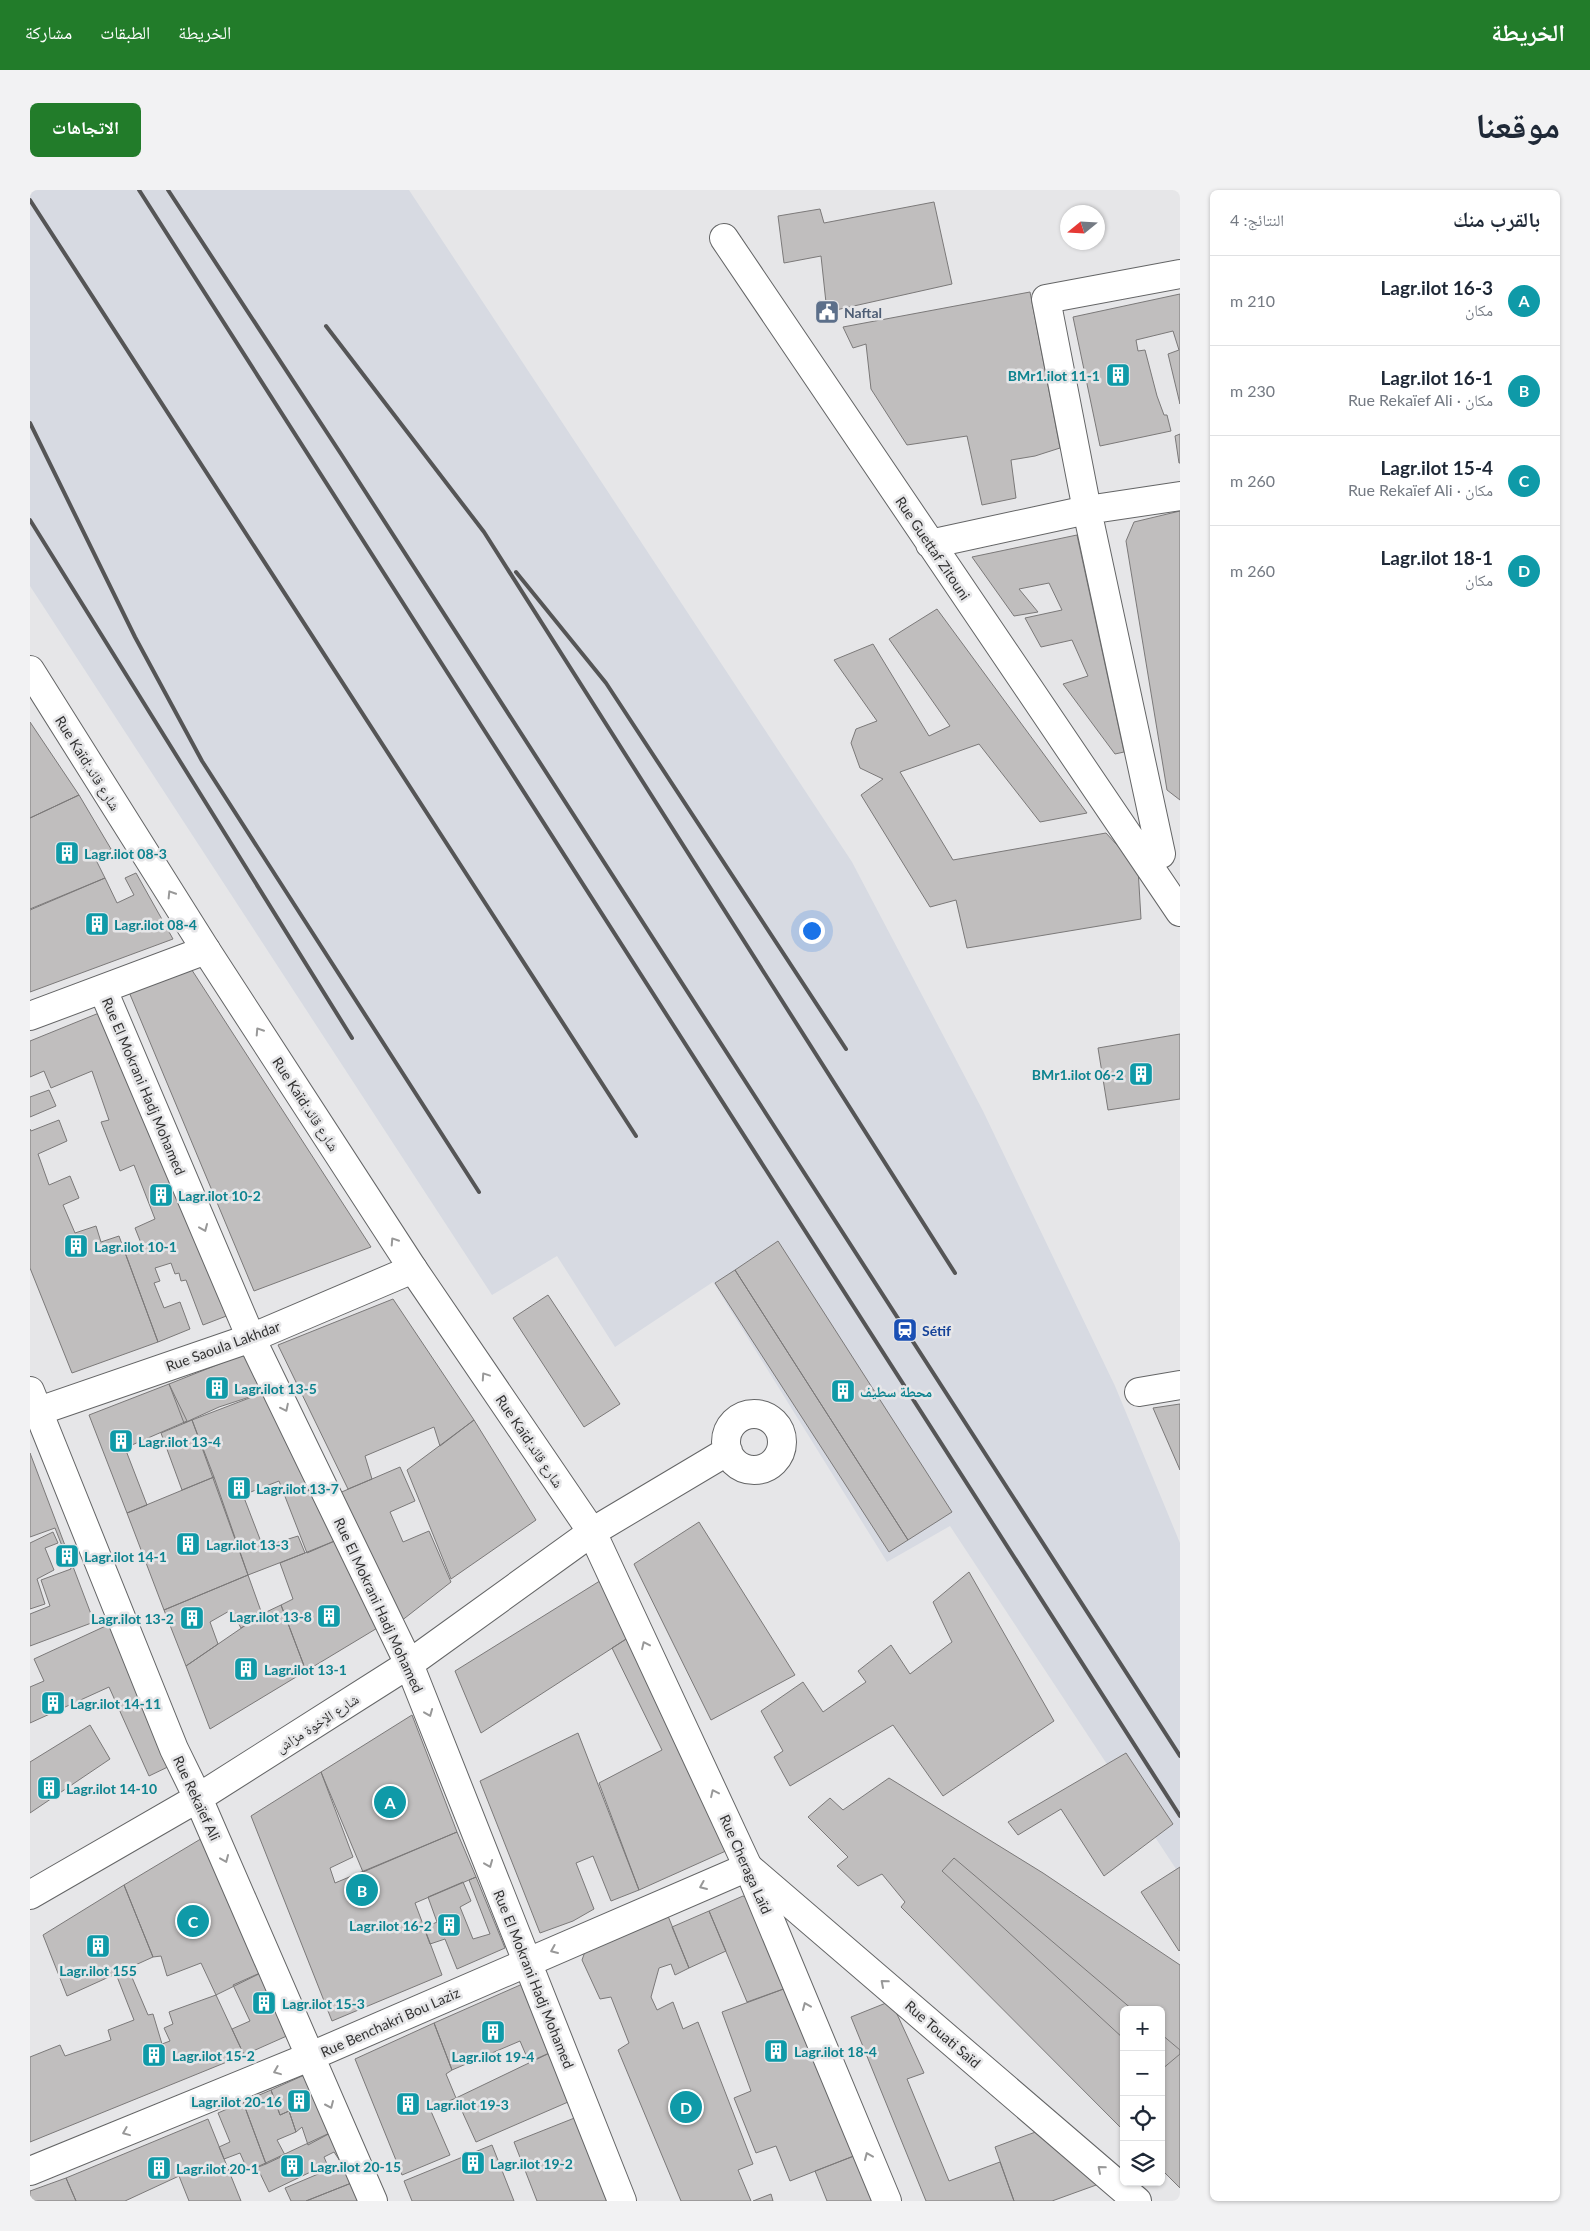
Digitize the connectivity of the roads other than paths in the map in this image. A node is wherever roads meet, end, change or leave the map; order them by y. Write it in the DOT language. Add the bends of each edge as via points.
graph roads {
  1 [pos="724,238"];
  2 [pos="1180,274"];
  3 [pos="1180,496"];
  4 [pos="1087,510"];
  5 [pos="930,544"];
  6 [pos="30,670"];
  7 [pos="1162,854"];
  8 [pos="1180,912"];
  9 [pos="206,950"];
  10 [pos="103,990"];
  11 [pos="30,1016"];
  12 [pos="413,1269"];
  13 [pos="251,1338"];
  14 [pos="1180,1385"];
  15 [pos="1139,1392"];
  16 [pos="33,1405"];
  17 [pos="728,1451"];
  18 [pos="592,1532"];
  19 [pos="409,1664"];
  20 [pos="198,1798"];
  21 [pos="748,1867"];
  22 [pos="30,1895"];
  23 [pos="527,1961"];
  24 [pos="309,2057"];
  25 [pos="30,2171"];
  26 [pos="1127,2199"];
  27 [pos="373,2201"];
  28 [pos="622,2201"];
  29 [pos="887,2201"];
  1 -- 5 [label="street, Rue Guettaf Zitouni"];
  2 -- 4 [label="street" via="1046,299"];
  3 -- 4 [label="street"];
  4 -- 5 [label="street"];
  4 -- 7 [label="street"];
  5 -- 7 [label="street, Rue Guettaf Zitouni"];
  9 -- 6 [label="street, Rue Kaïd;شارع قائد, one-way"];
  7 -- 8 [label="street, Rue Guettaf Zitouni"];
  9 -- 10 [label="street"];
  12 -- 9 [label="street, Rue Kaïd;شارع قائد, one-way"];
  10 -- 11 [label="street"];
  10 -- 13 [label="street, Rue El Mokrani Hadj Mohamed, one-way"];
  12 -- 13 [label="street, Rue Saoula Lakhdar"];
  18 -- 12 [label="street, Rue Kaïd;شارع قائد, one-way"];
  13 -- 16 [label="street, Rue Saoula Lakhdar"];
  13 -- 19 [label="street, Rue El Mokrani Hadj Mohamed, one-way"];
  14 -- 15 [label="street"];
  16 -- 20 [label="street, Rue Rekaïef Ali" via="174,1749"];
  17 -- 18 [label="street, شارع الإخوة مزاش"];
  18 -- 19 [label="street, شارع الإخوة مزاش"];
  21 -- 18 [label="street, Rue Cheraga Laïd, one-way"];
  19 -- 20 [label="street, شارع الإخوة مزاش"];
  19 -- 23 [label="street, Rue El Mokrani Hadj Mohamed, one-way"];
  20 -- 22 [label="street, شارع الإخوة مزاش"];
  20 -- 24 [label="street, Rue Rekaïef Ali, one-way"];
  21 -- 23 [label="street, Rue Benchakri Bou Laziz, one-way"];
  26 -- 21 [label="street, Rue Touati Saïd, one-way"];
  29 -- 21 [label="street, Rue Cheraga Laïd, one-way"];
  23 -- 24 [label="street, Rue Benchakri Bou Laziz"];
  23 -- 28 [label="street, Rue El Mokrani Hadj Mohamed"];
  24 -- 25 [label="street, Rue Benchakri Bou Laziz, one-way"];
  24 -- 27 [label="street, Rue Rekaïef Ali, one-way"];
}
